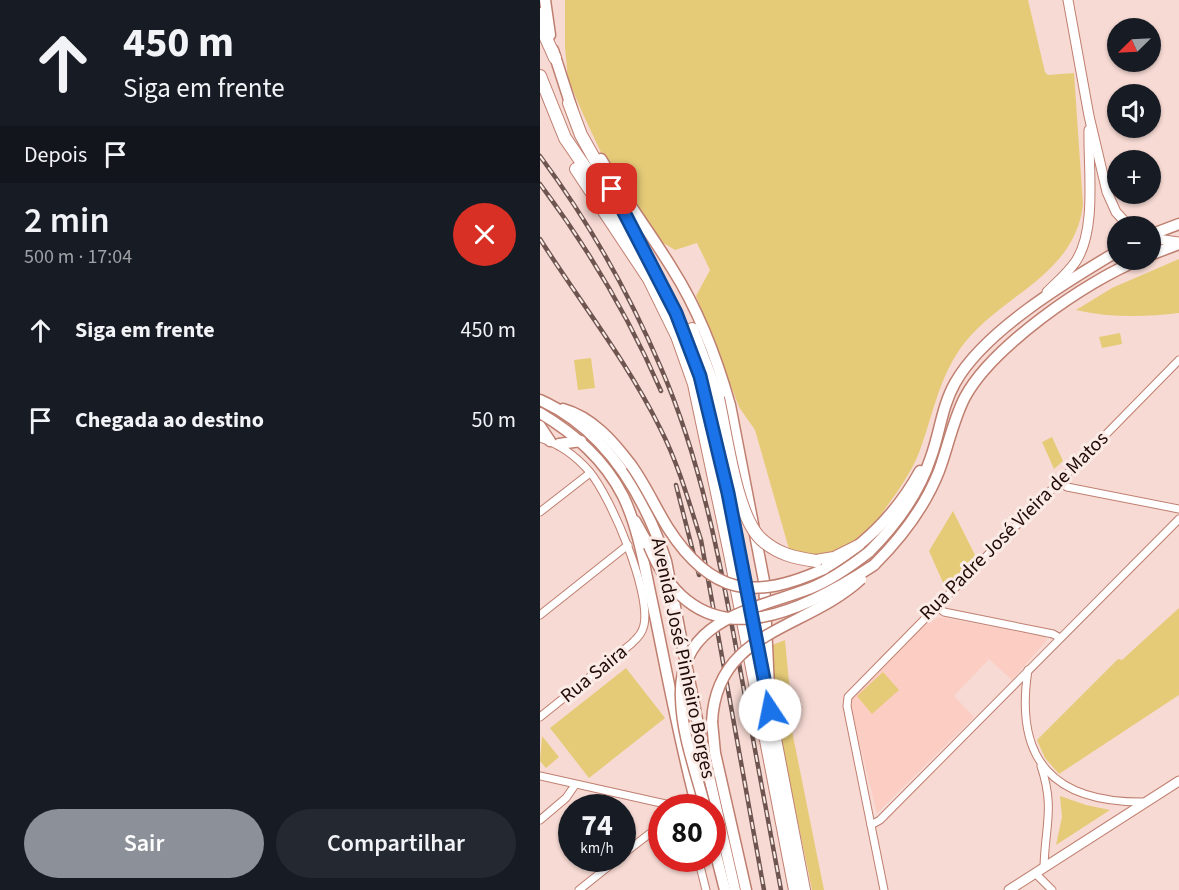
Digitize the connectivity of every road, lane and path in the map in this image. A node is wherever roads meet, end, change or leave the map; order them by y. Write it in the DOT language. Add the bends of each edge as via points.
graph roads {
  1 [pos="545,0"];
  2 [pos="1068,0"];
  3 [pos="540,14"];
  4 [pos="555,58"];
  5 [pos="540,76"];
  6 [pos="540,102"];
  7 [pos="569,103"];
  8 [pos="1089,116"];
  9 [pos="1120,216"];
  10 [pos="1179,224"];
  11 [pos="1161,233"];
  12 [pos="636,238"];
  13 [pos="1161,239"];
  14 [pos="1179,243"];
  15 [pos="1161,250"];
  16 [pos="1107,258"];
  17 [pos="650,262"];
  18 [pos="1119,270"];
  19 [pos="1057,287"];
  20 [pos="1179,360"];
  21 [pos="540,400"];
  22 [pos="556,408"];
  23 [pos="540,413"];
  24 [pos="540,426"];
  25 [pos="550,441"];
  26 [pos="581,441"];
  27 [pos="590,473"];
  28 [pos="1058,482"];
  29 [pos="1179,509"];
  30 [pos="540,512"];
  31 [pos="630,517"];
  32 [pos="1179,519"];
  33 [pos="628,545"];
  34 [pos="864,549"];
  35 [pos="820,565"];
  36 [pos="874,565"];
  37 [pos="936,606"];
  38 [pos="540,615"];
  39 [pos="1060,638"];
  40 [pos="1028,670"];
  41 [pos="770,710"];
  42 [pos="540,717"];
  43 [pos="1040,763"];
  44 [pos="540,776"];
  45 [pos="1179,780"];
  46 [pos="1059,781"];
  47 [pos="575,785"];
  48 [pos="1049,792"];
  49 [pos="694,794"];
  50 [pos="702,794"];
  51 [pos="648,800"];
  52 [pos="1145,802"];
  53 [pos="540,820"];
  54 [pos="871,825"];
  55 [pos="648,835"];
  56 [pos="636,845"];
  57 [pos="1044,867"];
  58 [pos="602,872"];
  59 [pos="702,872"];
  60 [pos="715,872"];
  61 [pos="718,872"];
  62 [pos="1035,873"];
  63 [pos="579,890"];
  64 [pos="706,890"];
  65 [pos="718,890"];
  66 [pos="725,890"];
  67 [pos="735,890"];
  68 [pos="746,890"];
  69 [pos="795,890"];
  70 [pos="804,890"];
  71 [pos="884,890"];
  72 [pos="1009,890"];
  73 [pos="1052,890"];
  1 -- 4 [label="main road"];
  2 -- 8 [label="street"];
  3 -- 4 [label="highway"];
  4 -- 7 [label="main road"];
  5 -- 12 [label="highway" via="565,138"];
  6 -- 69 [label="highway" via="560,144 649,279 677,336 694,384"];
  7 -- 12 [label="highway" via="581,135 623,207"];
  7 -- 41 [label="main road" via="674,271 722,376 764,581"];
  8 -- 9 [label="street" via="1109,198"];
  8 -- 19 [label="street" via="1087,229 1077,260"];
  10 -- 11 [label="main road"];
  12 -- 17 [label="highway"];
  13 -- 14 [label="street"];
  14 -- 15 [label="main road"];
  16 -- 19 [label="main road"];
  17 -- 35 [label="highway, bridge" via="686,318 718,398 739,493 754,531 782,553"];
  17 -- 41 [label="highway" via="685,333 713,421"];
  18 -- 36 [label="main road" via="1067,302 984,368 959,410 922,506"];
  19 -- 34 [label="main road" via="988,341 968,363 950,394 918,490 906,509"];
  20 -- 28 [label="street, Rua Padre José Vieira de Matos"];
  21 -- 22 [label="main road, Avenida José Pinheiro Borges"];
  22 -- 35 [label="main road, bridge" via="576,413 600,430 631,465 688,555 715,579 744,588 767,588 805,578"];
  22 -- 67 [label="main road, Avenida José Pinheiro Borges" via="612,455 639,496 659,539"];
  23 -- 26 [label="main road, Avenida José Pinheiro Borges"];
  24 -- 25 [label="main road"];
  25 -- 26 [label="main road"];
  25 -- 27 [label="street"];
  26 -- 31 [label="main road, Avenida José Pinheiro Borges" via="612,479"];
  27 -- 30 [label="street"];
  27 -- 33 [label="street" via="611,506"];
  28 -- 29 [label="street"];
  28 -- 37 [label="street, Rua Padre José Vieira de Matos"];
  31 -- 36 [label="main road, bridge" via="637,522 664,578 677,594 715,616 734,619 769,615 806,604"];
  31 -- 49 [label="main road, Avenida José Pinheiro Borges"];
  32 -- 39 [label="street"];
  33 -- 38 [label="street"];
  33 -- 42 [label="street, Rua Saira" via="645,616 644,627 631,644"];
  34 -- 35 [label="highway"];
  34 -- 50 [label="main road, bridge" via="841,573 813,587 737,612 698,643 683,672 681,703"];
  36 -- 68 [label="main road, bridge" via="832,602 740,652 716,689 712,736"];
  37 -- 39 [label="street" via="944,612"];
  37 -- 54 [label="street, Rua Padre José Vieira de Matos" via="850,693 847,706"];
  39 -- 40 [label="street"];
  40 -- 43 [label="street" via="1025,722"];
  40 -- 54 [label="street"];
  41 -- 70 [label="highway"];
  43 -- 46 [label="street"];
  43 -- 48 [label="street"];
  44 -- 47 [label="street"];
  45 -- 52 [label="street"];
  46 -- 48 [label="street"];
  46 -- 52 [label="street" via="1091,797 1123,803"];
  47 -- 51 [label="street"];
  47 -- 53 [label="street"];
  48 -- 57 [label="street" via="1051,814"];
  52 -- 57 [label="street"];
  54 -- 71 [label="street"];
  55 -- 56 [label="street"];
  57 -- 62 [label="street"];
  58 -- 63 [label="street"];
  59 -- 64 [label="street"];
  60 -- 65 [label="main road"];
  61 -- 66 [label="main road"];
  62 -- 72 [label="street"];
  62 -- 73 [label="street"];
}
